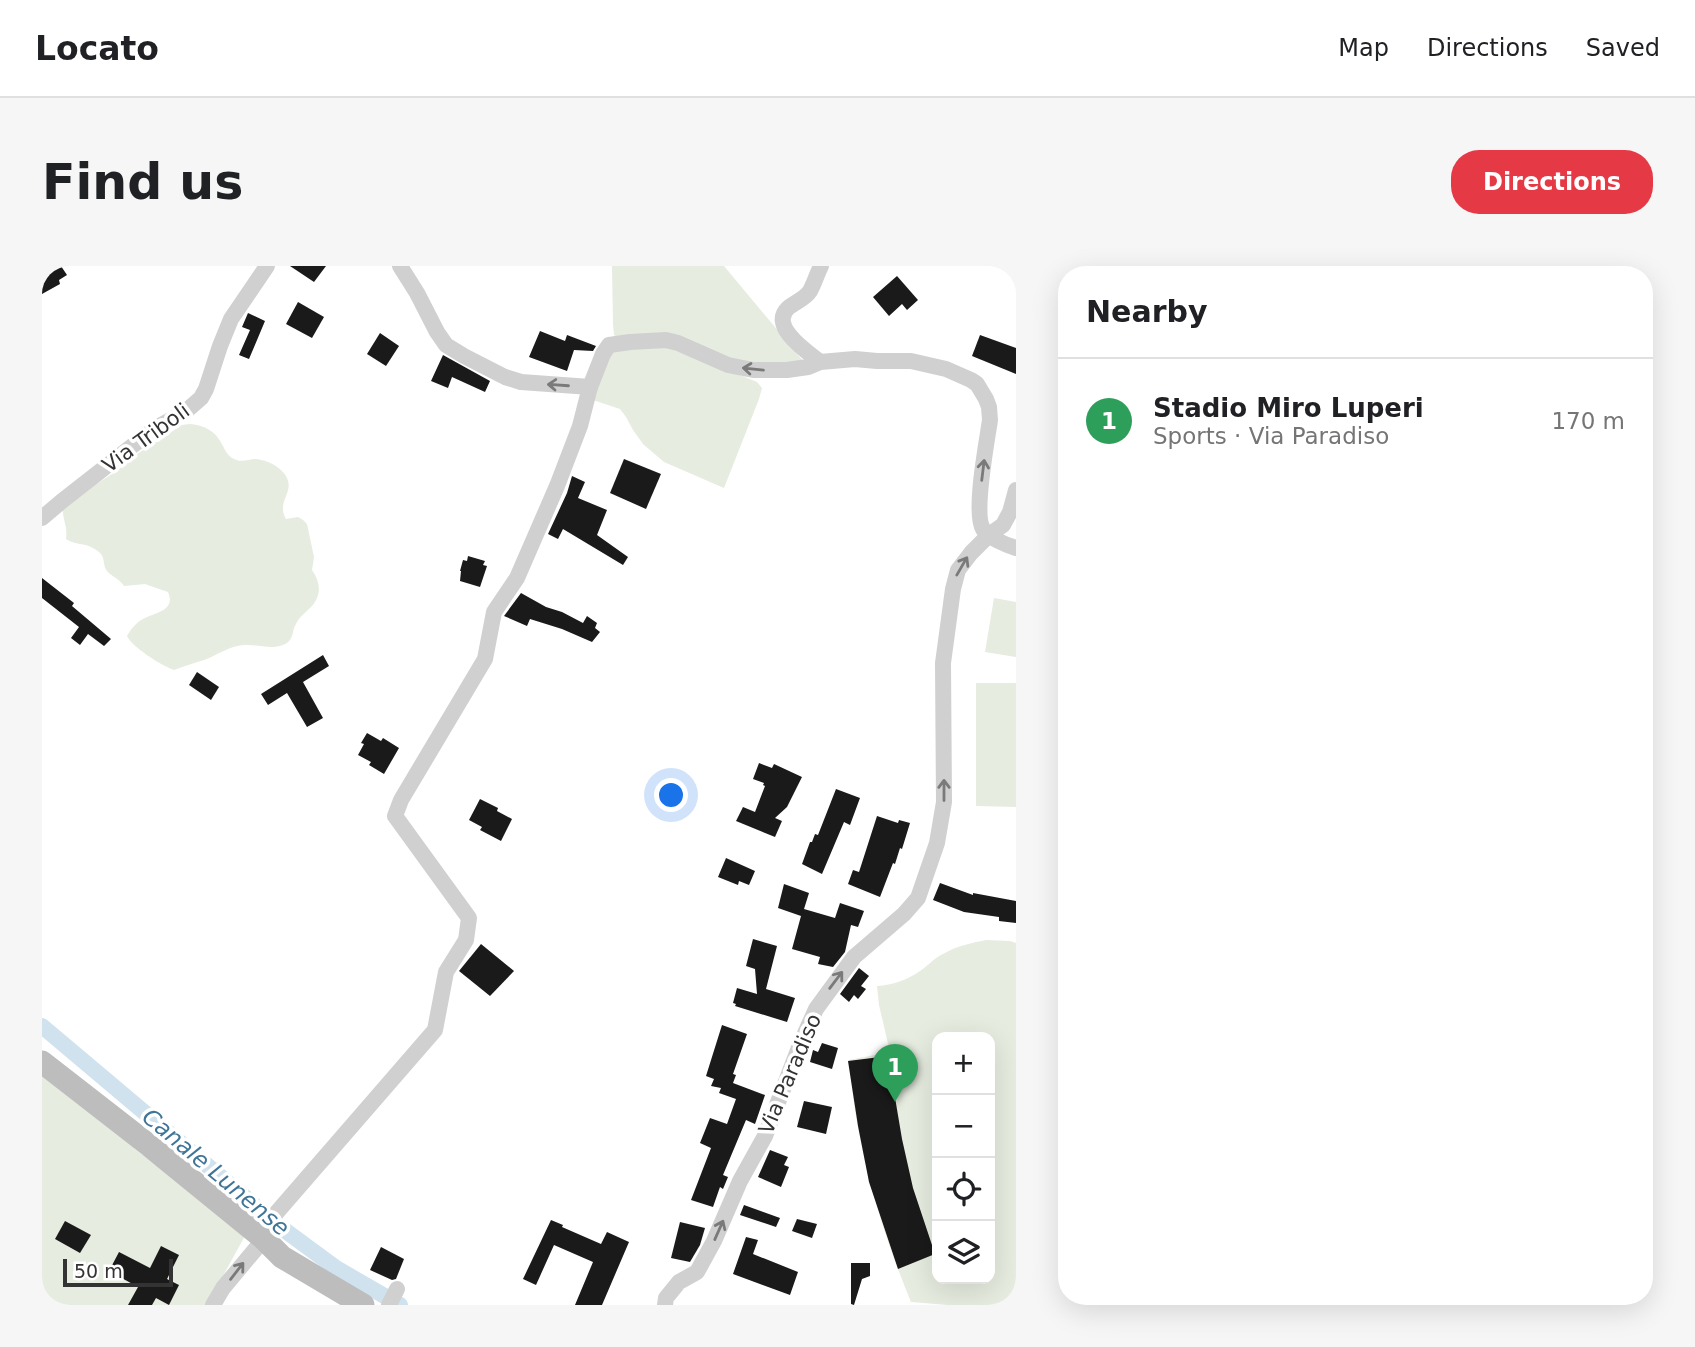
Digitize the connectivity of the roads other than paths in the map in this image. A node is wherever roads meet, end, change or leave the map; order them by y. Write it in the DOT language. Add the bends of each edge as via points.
graph roads {
  1 [pos="267,266"];
  2 [pos="400,266"];
  3 [pos="821,266"];
  4 [pos="820,362"];
  5 [pos="590,387"];
  6 [pos="1016,490"];
  7 [pos="42,518"];
  8 [pos="989,535"];
  9 [pos="1016,548"];
  10 [pos="42,1062"];
  11 [pos="263,1233"];
  12 [pos="213,1305"];
  13 [pos="363,1305"];
  14 [pos="665,1305"];
  1 -- 7 [label="street, Via Triboli" via="231,319 201,398 153,429"];
  5 -- 2 [label="street, one-way" via="521,383 455,351 437,332"];
  3 -- 4 [label="street" via="808,294 785,311 782,319 783,327"];
  4 -- 5 [label="street, one-way" via="787,370 753,370 666,340 630,342 609,345"];
  8 -- 4 [label="street, one-way" via="980,519 989,407 977,384 946,369 911,361"];
  5 -- 11 [label="street" via="557,486 517,578 494,612 485,659 395,816 469,918 466,940 446,972 435,1030"];
  6 -- 8 [label="street, Via Paradiso" via="1007,520"];
  8 -- 9 [label="street"];
  14 -- 8 [label="street, Via Paradiso, one-way" via="679,1282 697,1272 714,1241 765,1136 816,1009 854,957 918,898 937,843 944,802 943,663 953,589 958,570"];
  10 -- 11 [label="street"];
  12 -- 11 [label="street, one-way"];
  11 -- 13 [label="street" via="282,1256"];
}
